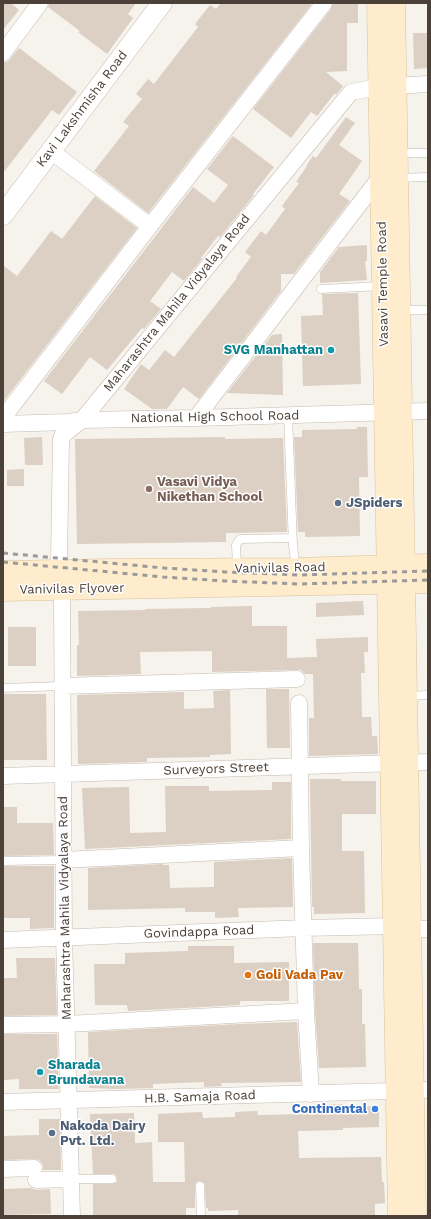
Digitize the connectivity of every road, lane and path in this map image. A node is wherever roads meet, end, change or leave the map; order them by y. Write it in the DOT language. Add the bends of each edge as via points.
graph roads {
  1 [pos="40,3"];
  2 [pos="162,3"];
  3 [pos="324,3"];
  4 [pos="378,3"];
  5 [pos="394,3"];
  6 [pos="3,53"];
  7 [pos="428,84"];
  8 [pos="387,86"];
  9 [pos="51,151"];
  10 [pos="396,153"];
  11 [pos="428,153"];
  12 [pos="389,177"];
  13 [pos="428,177"];
  14 [pos="3,215"];
  15 [pos="150,226"];
  16 [pos="388,274"];
  17 [pos="322,289"];
  18 [pos="399,310"];
  19 [pos="428,310"];
  20 [pos="428,411"];
  21 [pos="393,412"];
  22 [pos="288,415"];
  23 [pos="3,418"];
  24 [pos="196,418"];
  25 [pos="82,420"];
  26 [pos="3,424"];
  27 [pos="292,538"];
  28 [pos="59,561"];
  29 [pos="3,562"];
  30 [pos="428,565"];
  31 [pos="237,569"];
  32 [pos="296,569"];
  33 [pos="3,572"];
  34 [pos="396,574"];
  35 [pos="136,579"];
  36 [pos="428,582"];
  37 [pos="3,590"];
  38 [pos="62,601"];
  39 [pos="3,602"];
  40 [pos="297,679"];
  41 [pos="62,686"];
  42 [pos="3,688"];
  43 [pos="428,695"];
  44 [pos="406,696"];
  45 [pos="299,703"];
  46 [pos="409,763"];
  47 [pos="301,767"];
  48 [pos="63,774"];
  49 [pos="3,776"];
  50 [pos="302,848"];
  51 [pos="63,860"];
  52 [pos="3,861"];
  53 [pos="304,928"];
  54 [pos="411,928"];
  55 [pos="64,938"];
  56 [pos="3,940"];
  57 [pos="306,1011"];
  58 [pos="67,1024"];
  59 [pos="3,1026"];
  60 [pos="413,1091"];
  61 [pos="311,1094"];
  62 [pos="69,1101"];
  63 [pos="3,1102"];
  64 [pos="3,1169"];
  65 [pos="72,1179"];
  66 [pos="112,1179"];
  67 [pos="200,1186"];
  68 [pos="72,1216"];
  69 [pos="201,1216"];
  70 [pos="400,1216"];
  71 [pos="415,1216"];
  1 -- 6 [label="street"];
  2 -- 9 [label="street, Kavi Lakshmisha Road"];
  3 -- 15 [label="street"];
  4 -- 8 [label="main road, Vasavi Temple Road"];
  5 -- 8 [label="main road, Vasavi Temple Road"];
  7 -- 8 [label="street, Maharashtra Mahila Vidyalaya Road"];
  8 -- 10 [label="main road, Vasavi Temple Road"];
  8 -- 12 [label="main road, Vasavi Temple Road"];
  8 -- 25 [label="street, Maharashtra Mahila Vidyalaya Road" via="348,95"];
  9 -- 14 [label="street, Kavi Lakshmisha Road"];
  9 -- 15 [label="street"];
  10 -- 11 [label="lane"];
  10 -- 12 [label="main road, Vasavi Temple Road"];
  12 -- 13 [label="lane"];
  12 -- 16 [label="main road, Vasavi Temple Road"];
  12 -- 24 [label="street"];
  15 -- 23 [label="street"];
  16 -- 17 [label="lane"];
  16 -- 18 [label="main road, Vasavi Temple Road"];
  16 -- 21 [label="main road, Vasavi Temple Road"];
  18 -- 19 [label="lane"];
  18 -- 21 [label="main road, Vasavi Temple Road"];
  20 -- 21 [label="street, National High School Road"];
  21 -- 22 [label="street, National High School Road"];
  21 -- 34 [label="main road, Vasavi Temple Road"];
  22 -- 24 [label="street, National High School Road"];
  22 -- 27 [label="lane"];
  24 -- 25 [label="street, National High School Road"];
  25 -- 26 [label="street, National High School Road"];
  25 -- 28 [label="street, Maharashtra Mahila Vidyalaya Road" via="61,439"];
  27 -- 31 [label="lane" via="240,539 236,545"];
  27 -- 32 [label="lane"];
  28 -- 29 [label="main road"];
  28 -- 35 [label="main road" via="104,561"];
  30 -- 34 [label="main road, Vanivilas Road"];
  31 -- 32 [label="main road, Vanivilas Road"];
  31 -- 35 [label="main road, Vanivilas Road"];
  32 -- 34 [label="main road, Vanivilas Road"];
  33 -- 35 [label="main road, Vanivilas Flyover" via="110,570"];
  34 -- 35 [label="main road, Vanivilas Road"];
  34 -- 36 [label="main road, Vanivilas Road"];
  34 -- 44 [label="main road"];
  34 -- 46 [label="main road"];
  35 -- 37 [label="main road, Vanivilas Flyover"];
  35 -- 38 [label="main road" via="110,597"];
  38 -- 39 [label="main road"];
  38 -- 41 [label="street, Maharashtra Mahila Vidyalaya Road"];
  40 -- 41 [label="street"];
  41 -- 42 [label="lane"];
  41 -- 48 [label="street, Maharashtra Mahila Vidyalaya Road"];
  43 -- 44 [label="lane"];
  44 -- 46 [label="main road"];
  45 -- 47 [label="street"];
  46 -- 47 [label="street, Surveyors Street"];
  46 -- 54 [label="main road"];
  47 -- 48 [label="street, Surveyors Street"];
  47 -- 50 [label="street"];
  48 -- 49 [label="street, Surveyors Street"];
  48 -- 51 [label="street, Maharashtra Mahila Vidyalaya Road"];
  50 -- 51 [label="street"];
  50 -- 53 [label="street"];
  51 -- 52 [label="lane"];
  51 -- 55 [label="street, Maharashtra Mahila Vidyalaya Road"];
  53 -- 54 [label="street, Govindappa Road"];
  53 -- 55 [label="street, Govindappa Road"];
  53 -- 57 [label="street"];
  54 -- 60 [label="main road"];
  55 -- 56 [label="street, Govindappa Road"];
  55 -- 58 [label="street, Maharashtra Mahila Vidyalaya Road"];
  57 -- 58 [label="street"];
  57 -- 61 [label="street"];
  58 -- 59 [label="street"];
  58 -- 62 [label="street, Maharashtra Mahila Vidyalaya Road"];
  60 -- 61 [label="street, H.B. Samaja Road"];
  60 -- 70 [label="main road"];
  60 -- 71 [label="main road"];
  61 -- 62 [label="street, H.B. Samaja Road"];
  62 -- 63 [label="street, H.B. Samaja Road"];
  62 -- 65 [label="street, Maharashtra Mahila Vidyalaya Road"];
  64 -- 65 [label="street"];
  65 -- 66 [label="lane"];
  65 -- 68 [label="street, Maharashtra Mahila Vidyalaya Road"];
  67 -- 69 [label="lane"];
}
